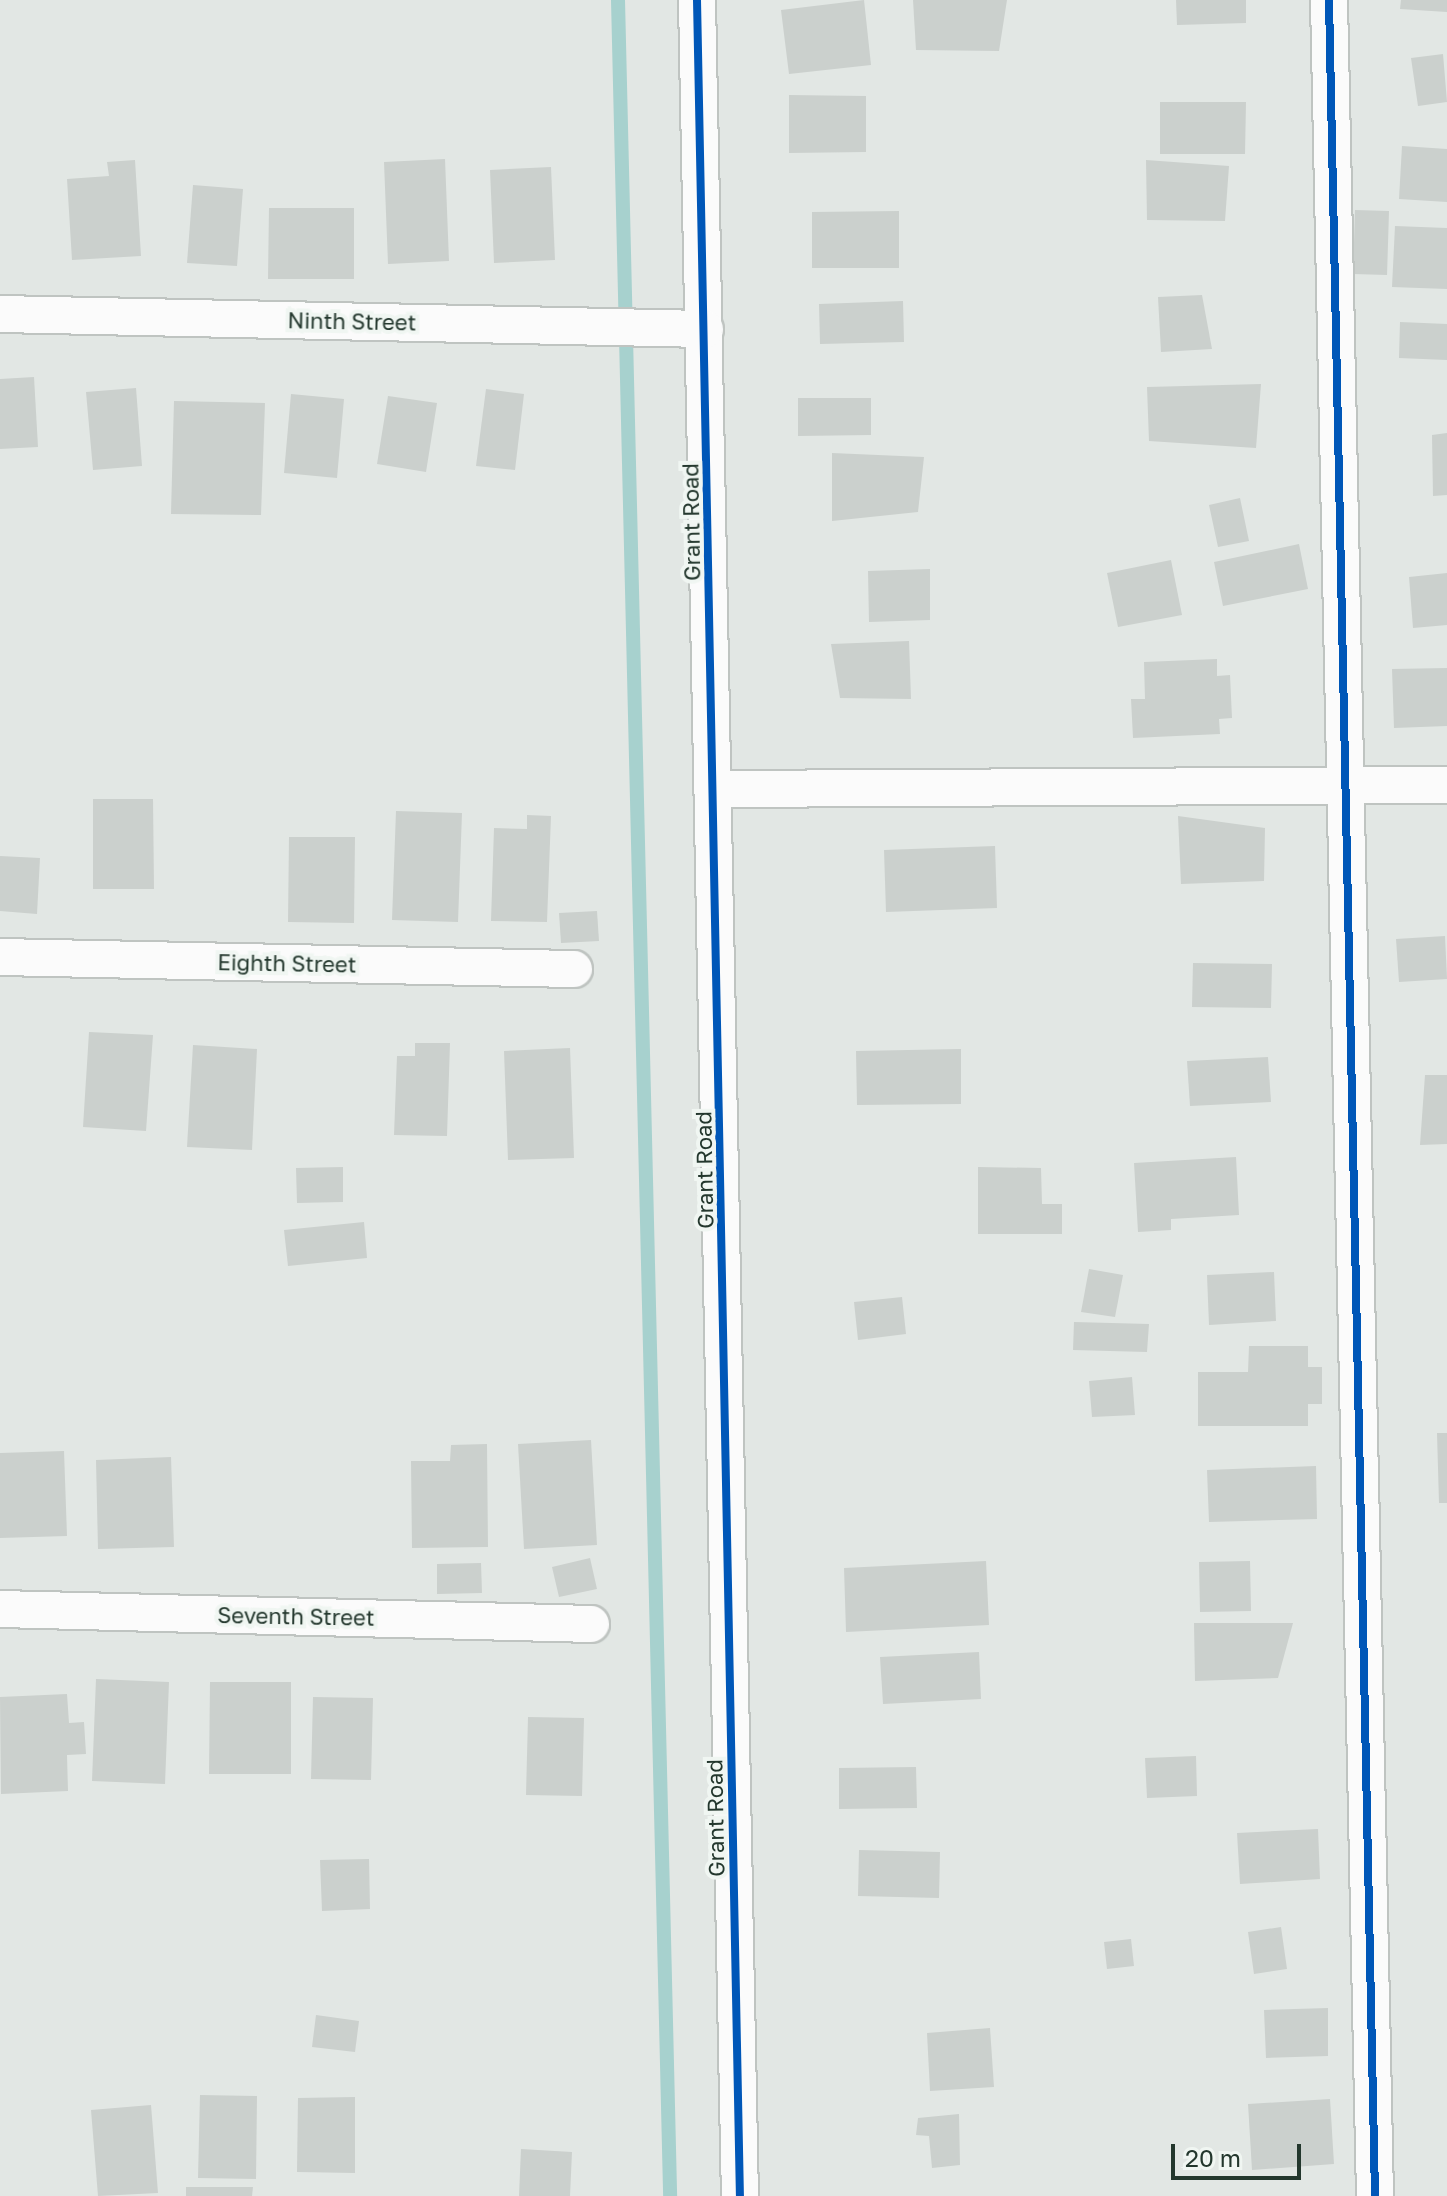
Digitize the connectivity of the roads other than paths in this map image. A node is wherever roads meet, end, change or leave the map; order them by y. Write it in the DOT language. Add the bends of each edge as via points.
graph roads {
  1 [pos="697,0"];
  2 [pos="1329,0"];
  3 [pos="0,314"];
  4 [pos="705,329"];
  5 [pos="1447,785"];
  6 [pos="1348,787"];
  7 [pos="715,789"];
  8 [pos="0,957"];
  9 [pos="574,969"];
  10 [pos="0,1609"];
  11 [pos="591,1624"];
  12 [pos="740,2196"];
  13 [pos="1375,2196"];
  1 -- 4 [label="street, Grant Road"];
  2 -- 6 [label="street"];
  3 -- 4 [label="street, Ninth Street"];
  4 -- 7 [label="street, Grant Road"];
  5 -- 6 [label="street"];
  6 -- 7 [label="street"];
  6 -- 13 [label="street"];
  7 -- 12 [label="street, Grant Road"];
  8 -- 9 [label="street, Eighth Street"];
  10 -- 11 [label="street, Seventh Street"];
}
